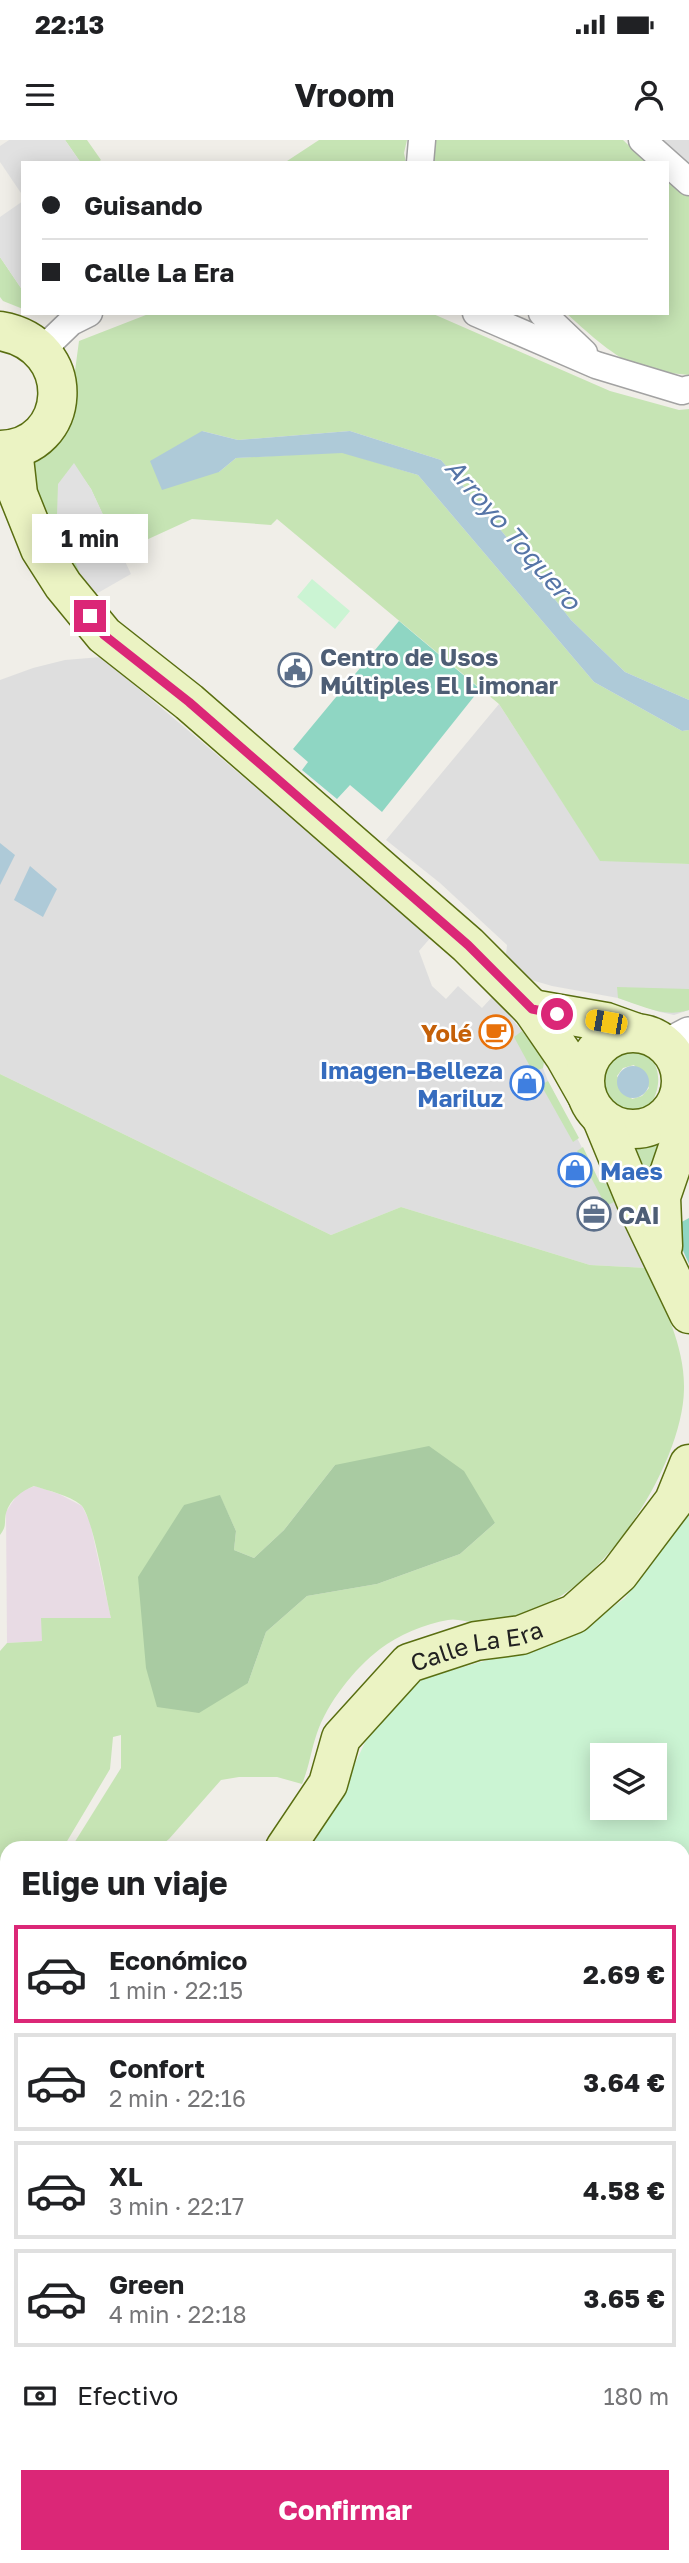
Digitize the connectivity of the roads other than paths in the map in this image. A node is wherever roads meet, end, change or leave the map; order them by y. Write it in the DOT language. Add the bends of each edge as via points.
graph roads {
  1 [pos="422,140"];
  2 [pos="642,140"];
  3 [pos="420,161"];
  4 [pos="666,161"];
  5 [pos="669,164"];
  6 [pos="689,182"];
  7 [pos="85,315"];
  8 [pos="481,315"];
  9 [pos="544,315"];
  10 [pos="0,331"];
  11 [pos="42,350"];
  12 [pos="596,365"];
  13 [pos="689,389"];
  14 [pos="6,449"];
  15 [pos="532,1009"];
  16 [pos="673,1055"];
  17 [pos="594,1107"];
  18 [pos="663,1258"];
  19 [pos="689,1314"];
  20 [pos="689,1464"];
  21 [pos="290,1841"];
  1 -- 3 [label="street"];
  2 -- 4 [label="street"];
  5 -- 6 [label="street"];
  7 -- 11 [label="street"];
  8 -- 12 [label="street"];
  9 -- 12 [label="street"];
  10 -- 11 [label="main road" via="23,336"];
  11 -- 14 [label="main road" via="58,387 56,408 32,441"];
  12 -- 13 [label="street" via="682,391"];
  14 -- 15 [label="main road" via="40,549 104,635 189,702 468,945"];
  15 -- 16 [label="main road" via="606,1022"];
  15 -- 17 [label="main road"];
  16 -- 17 [label="main road" via="609,1039 591,1056 584,1081"];
  16 -- 17 [label="main road" via="676,1102 669,1114 652,1126 618,1127"];
  16 -- 18 [label="main road" via="679,1144 662,1197"];
  17 -- 18 [label="main road"];
  18 -- 19 [label="main road"];
  20 -- 21 [label="main road, Calle La Era" via="674,1502 618,1574 574,1614 521,1635 476,1641 409,1662 341,1738 328,1784"];
}
